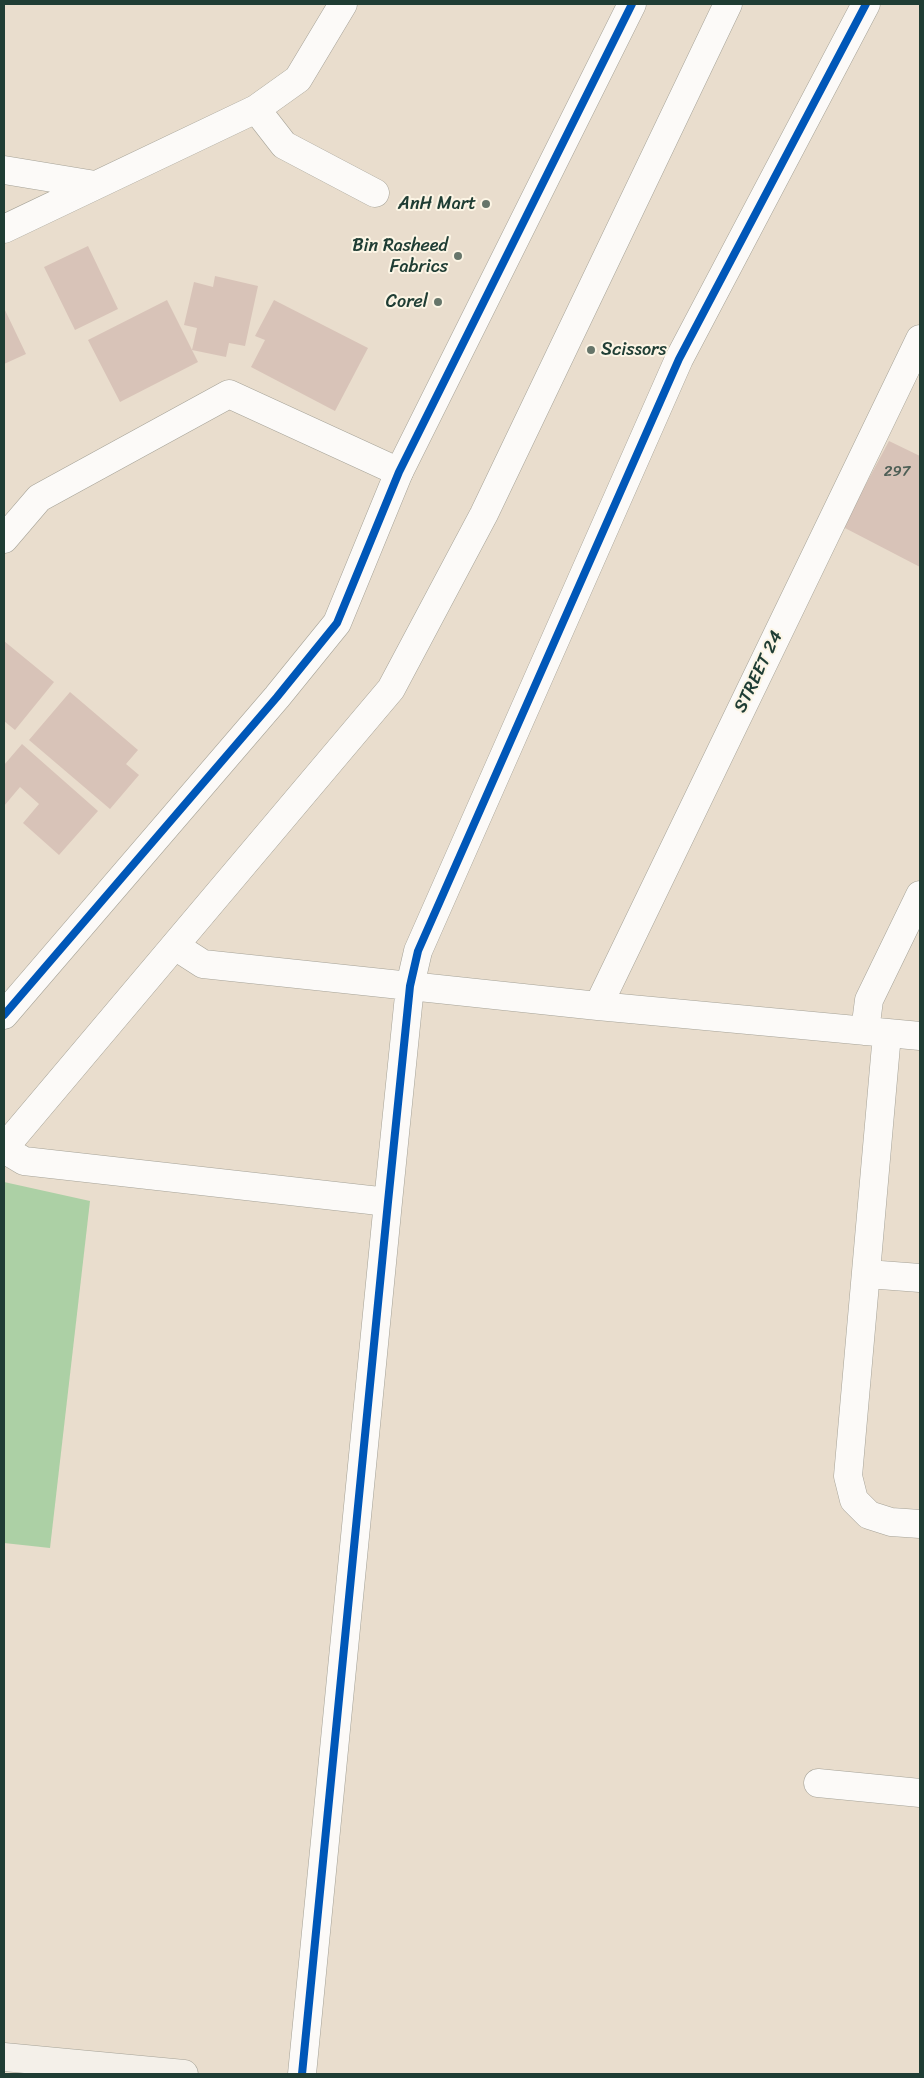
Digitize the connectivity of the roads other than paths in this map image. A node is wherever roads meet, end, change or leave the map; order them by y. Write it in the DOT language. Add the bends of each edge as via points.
graph roads {
  1 [pos="343,4"];
  2 [pos="632,4"];
  3 [pos="728,4"];
  4 [pos="866,4"];
  5 [pos="256,109"];
  6 [pos="4,170"];
  7 [pos="95,185"];
  8 [pos="374,193"];
  9 [pos="4,229"];
  10 [pos="920,339"];
  11 [pos="399,472"];
  12 [pos="39,498"];
  13 [pos="4,517"];
  14 [pos="4,539"];
  15 [pos="920,895"];
  16 [pos="175,946"];
  17 [pos="410,986"];
  18 [pos="598,1006"];
  19 [pos="4,1015"];
  20 [pos="876,1032"];
  21 [pos="920,1036"];
  22 [pos="4,1149"];
  23 [pos="388,1202"];
  24 [pos="867,1274"];
  25 [pos="920,1278"];
  26 [pos="920,1524"];
  27 [pos="818,1783"];
  28 [pos="920,1794"];
  29 [pos="4,2057"];
  30 [pos="184,2074"];
  31 [pos="302,2074"];
  1 -- 5 [label="street" via="298,80"];
  2 -- 11 [label="street"];
  3 -- 16 [label="street" via="489,506 391,689"];
  4 -- 17 [label="street" via="678,359 418,951"];
  5 -- 7 [label="street"];
  5 -- 8 [label="street" via="284,145"];
  6 -- 7 [label="street"];
  7 -- 9 [label="street"];
  10 -- 18 [label="street, STREET 24"];
  11 -- 12 [label="street" via="228,394"];
  11 -- 19 [label="street" via="336,623 277,697"];
  12 -- 13 [label="street"];
  12 -- 14 [label="street"];
  15 -- 20 [label="street" via="869,1000"];
  16 -- 17 [label="street" via="203,964"];
  16 -- 22 [label="street"];
  17 -- 18 [label="street"];
  17 -- 23 [label="street"];
  18 -- 20 [label="street"];
  20 -- 21 [label="street"];
  20 -- 24 [label="street"];
  22 -- 23 [label="street" via="24,1161"];
  23 -- 31 [label="street"];
  24 -- 25 [label="street"];
  24 -- 26 [label="street" via="848,1476 854,1500 869,1515 891,1522"];
  27 -- 28 [label="street"];
  29 -- 30 [label="main road"];
}
